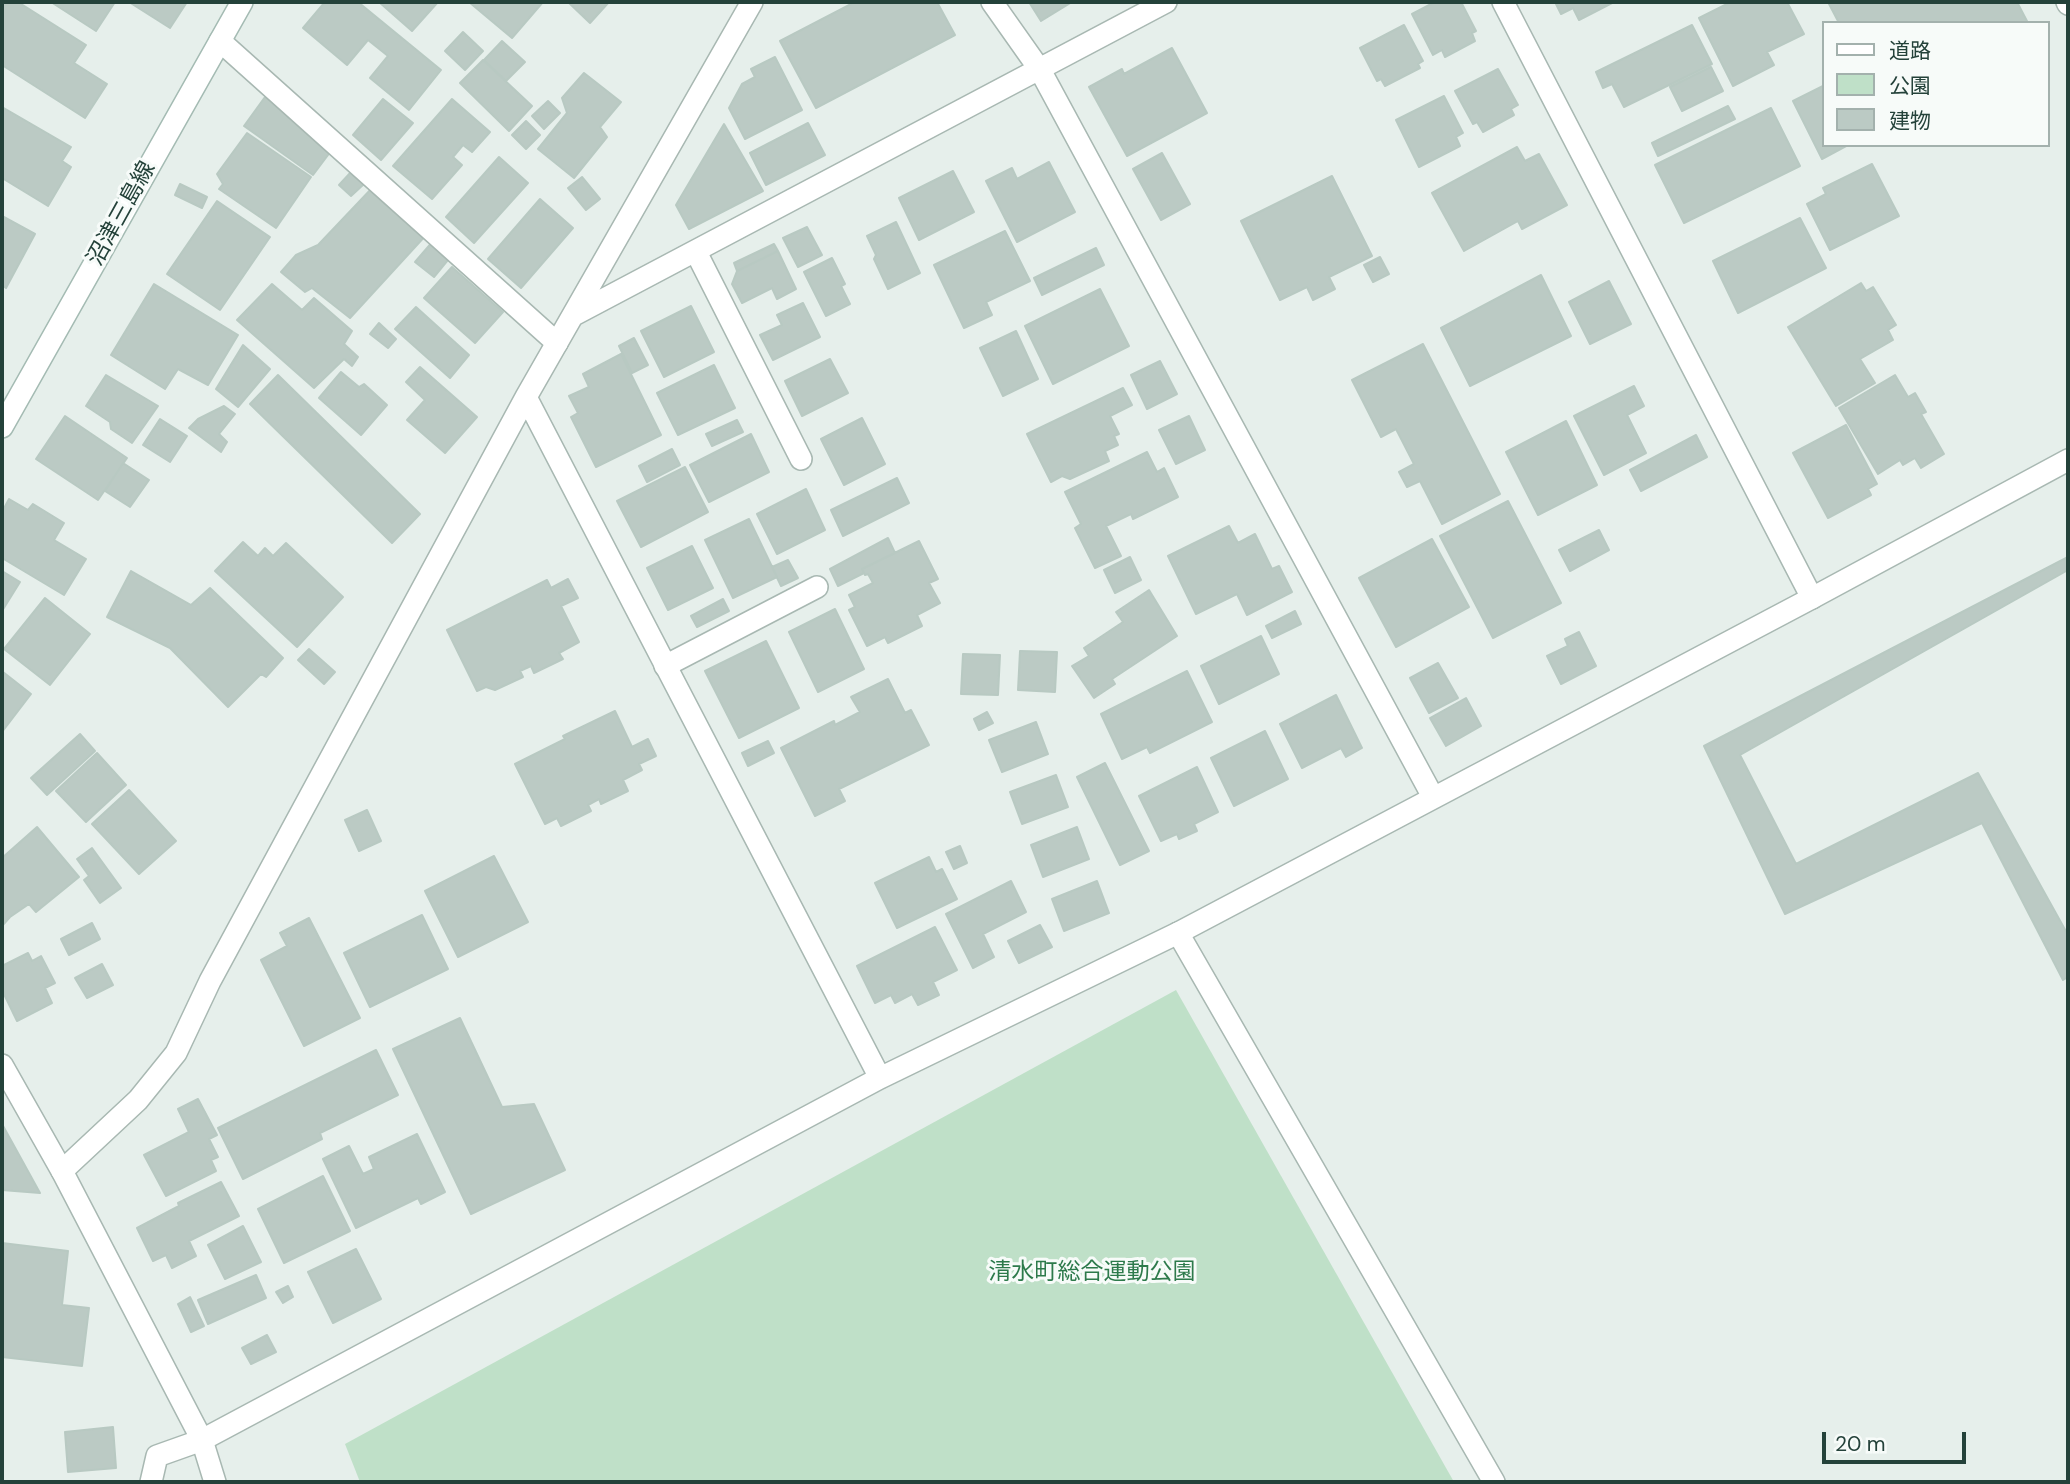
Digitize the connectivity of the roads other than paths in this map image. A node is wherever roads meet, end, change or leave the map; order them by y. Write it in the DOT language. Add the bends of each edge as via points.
graph roads {
  1 [pos="242,2"];
  2 [pos="752,2"];
  3 [pos="992,2"];
  4 [pos="1166,2"];
  5 [pos="1503,2"];
  6 [pos="220,41"];
  7 [pos="1040,69"];
  8 [pos="696,252"];
  9 [pos="573,316"];
  10 [pos="556,343"];
  11 [pos="526,397"];
  12 [pos="2,427"];
  13 [pos="801,459"];
  14 [pos="2068,460"];
  15 [pos="817,587"];
  16 [pos="1812,598"];
  17 [pos="665,666"];
  18 [pos="1433,797"];
  19 [pos="1178,933"];
  20 [pos="2,1065"];
  21 [pos="880,1078"];
  22 [pos="62,1171"];
  23 [pos="202,1440"];
  24 [pos="151,1482"];
  25 [pos="215,1482"];
  26 [pos="1494,1482"];
  1 -- 6 [label="street, 沼津三島線"];
  2 -- 9 [label="street"];
  3 -- 7 [label="street"];
  4 -- 7 [label="street"];
  5 -- 16 [label="street"];
  6 -- 10 [label="street"];
  6 -- 12 [label="street, 沼津三島線"];
  7 -- 8 [label="street"];
  7 -- 18 [label="street"];
  8 -- 9 [label="street"];
  8 -- 13 [label="street"];
  9 -- 10 [label="street"];
  10 -- 11 [label="street"];
  11 -- 17 [label="street"];
  11 -- 22 [label="street" via="176,1053 138,1100"];
  14 -- 16 [label="street"];
  15 -- 17 [label="street"];
  16 -- 18 [label="street"];
  17 -- 21 [label="street"];
  18 -- 19 [label="street"];
  19 -- 21 [label="street"];
  19 -- 26 [label="street"];
  20 -- 22 [label="street"];
  21 -- 23 [label="street"];
  22 -- 23 [label="street"];
  23 -- 24 [label="street" via="157,1456"];
  23 -- 25 [label="street"];
}
